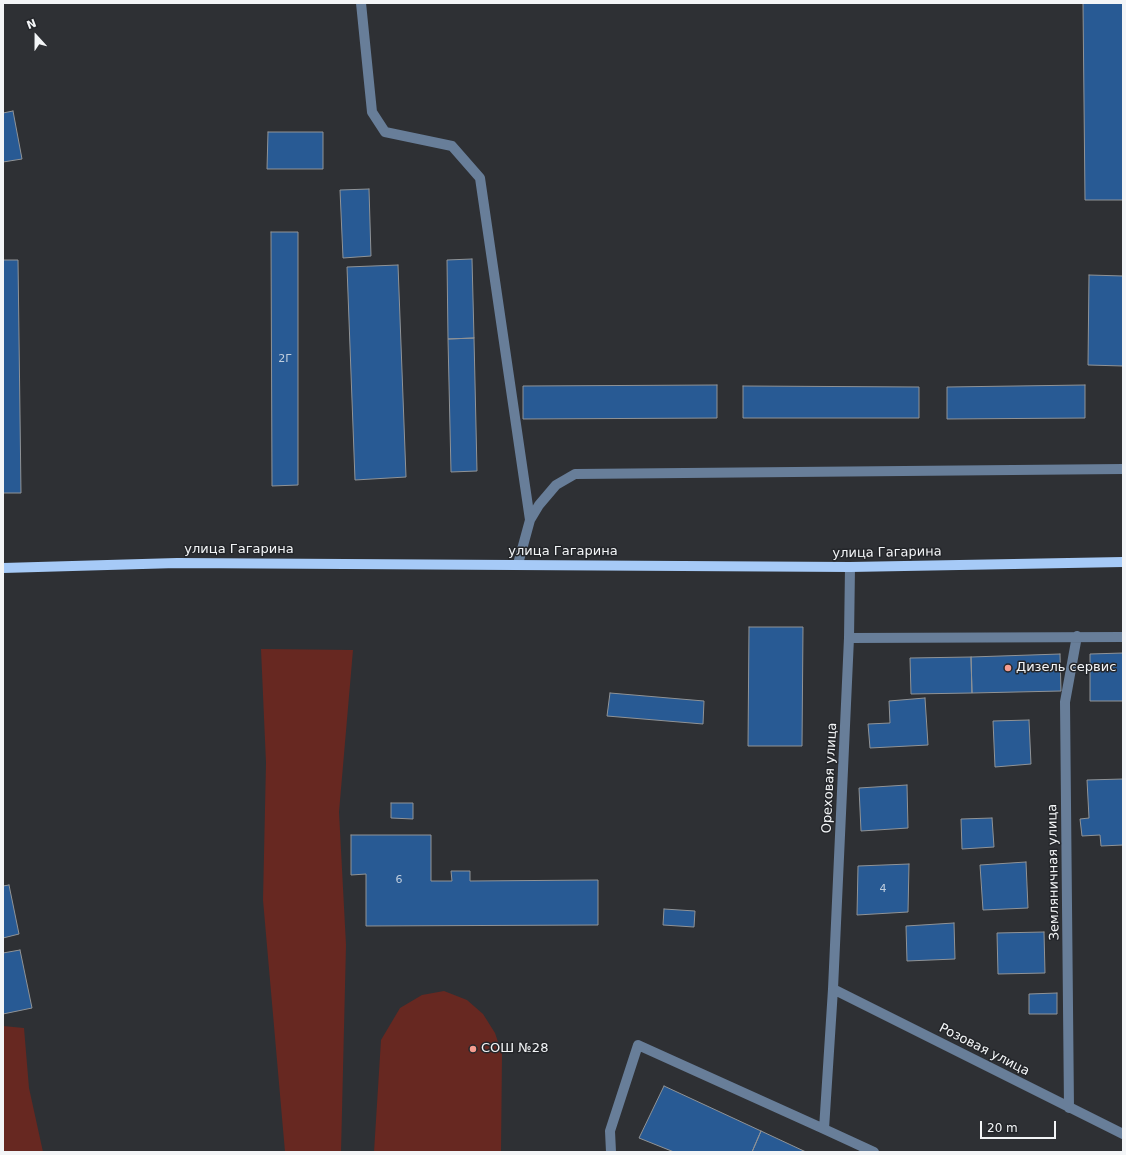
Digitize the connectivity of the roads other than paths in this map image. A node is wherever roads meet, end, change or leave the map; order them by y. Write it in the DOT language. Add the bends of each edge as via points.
graph roads {
  1 [pos="361,3"];
  2 [pos="1123,469"];
  3 [pos="530,520"];
  4 [pos="1123,562"];
  5 [pos="518,564"];
  6 [pos="850,567"];
  7 [pos="3,568"];
  8 [pos="1077,636"];
  9 [pos="1123,637"];
  10 [pos="849,638"];
  11 [pos="833,989"];
  12 [pos="1069,1108"];
  13 [pos="824,1129"];
  14 [pos="1123,1134"];
  15 [pos="611,1152"];
  16 [pos="874,1152"];
  1 -- 3 [label="street" via="372,112 385,132 452,146 480,178"];
  2 -- 3 [label="street" via="575,474 556,485"];
  3 -- 5 [label="street"];
  4 -- 6 [label="main road, улица Гагарина"];
  5 -- 6 [label="main road, улица Гагарина"];
  5 -- 7 [label="main road, улица Гагарина" via="177,563"];
  6 -- 10 [label="street, Ореховая улица"];
  8 -- 9 [label="street"];
  8 -- 10 [label="street"];
  8 -- 12 [label="street, Земляничная улица" via="1065,702"];
  10 -- 11 [label="street, Ореховая улица"];
  11 -- 12 [label="street, Розовая улица"];
  11 -- 13 [label="street, Ореховая улица"];
  12 -- 14 [label="street, Розовая улица"];
  13 -- 15 [label="street" via="638,1045 610,1131"];
  13 -- 16 [label="street"];
}
